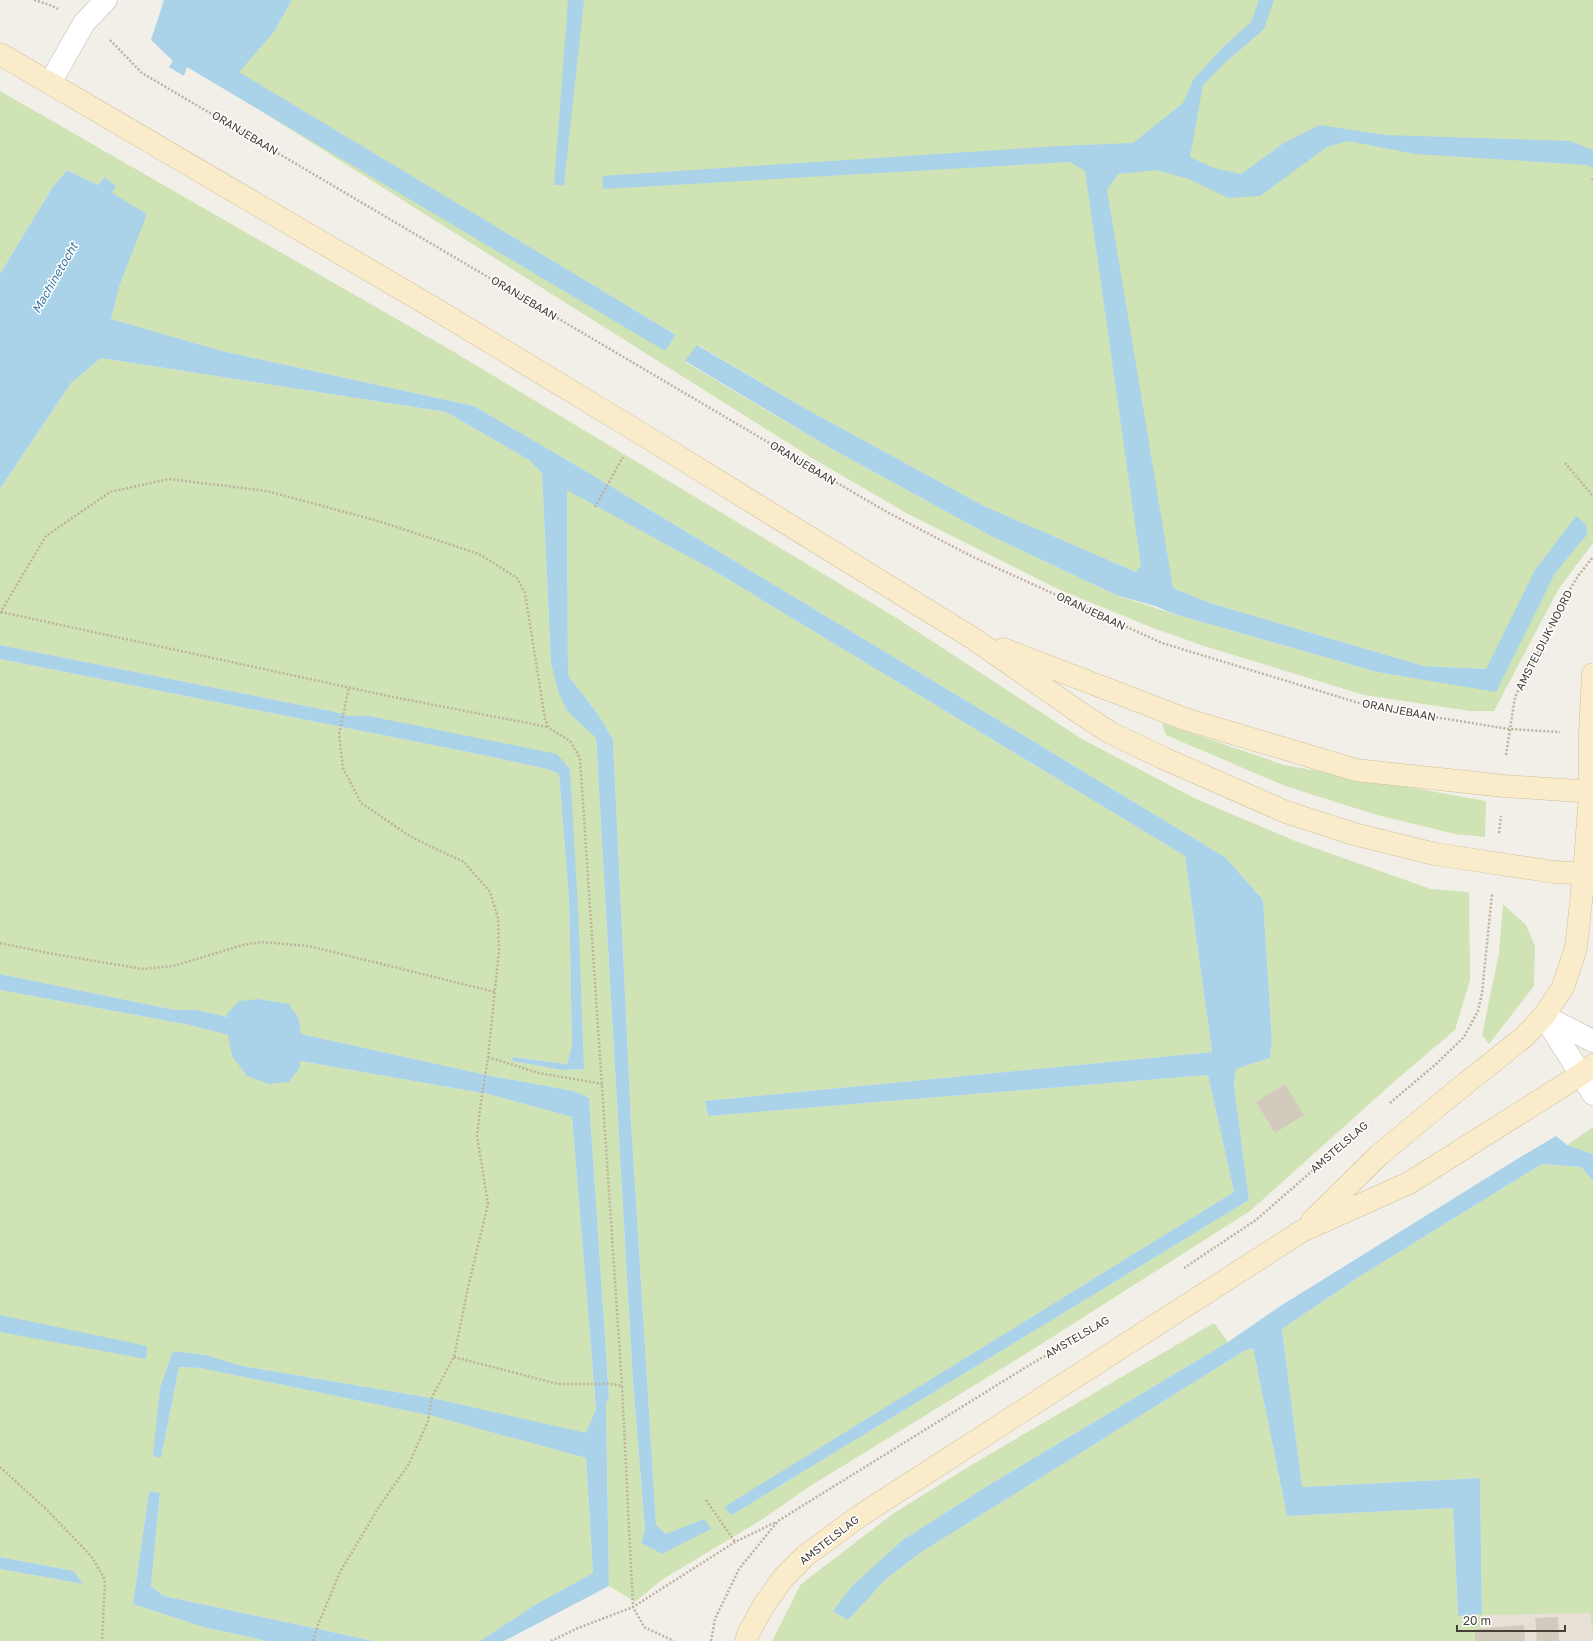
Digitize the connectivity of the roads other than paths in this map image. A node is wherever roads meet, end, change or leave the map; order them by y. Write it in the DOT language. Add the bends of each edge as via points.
graph roads {
  1 [pos="106,0"];
  2 [pos="0,54"];
  3 [pos="50,83"];
  4 [pos="974,639"];
  5 [pos="1593,674"];
  6 [pos="1591,792"];
  7 [pos="1589,874"];
  8 [pos="1544,1016"];
  9 [pos="1593,1040"];
  10 [pos="1587,1070"];
  11 [pos="1593,1094"];
  12 [pos="1302,1232"];
  13 [pos="746,1641"];
  1 -- 3 [label="street" via="84,24"];
  2 -- 3 [label="main road"];
  3 -- 4 [label="main road" via="637,430"];
  4 -- 6 [label="main road" via="1185,719 1356,770 1504,786"];
  4 -- 7 [label="main road" via="1111,733 1286,812 1354,834 1435,854 1554,872"];
  5 -- 6 [label="main road" via="1590,732"];
  6 -- 7 [label="main road, AMSTELSLAG"];
  7 -- 8 [label="main road, AMSTELSLAG" via="1576,948 1563,987"];
  8 -- 9 [label="street"];
  8 -- 10 [label="street"];
  8 -- 12 [label="main road, AMSTELSLAG" via="1524,1037 1380,1154"];
  10 -- 11 [label="street"];
  10 -- 12 [label="main road, AMSTELSLAG" via="1409,1183"];
  12 -- 13 [label="main road, AMSTELSLAG" via="861,1515 805,1556 784,1577 764,1605"];
}
